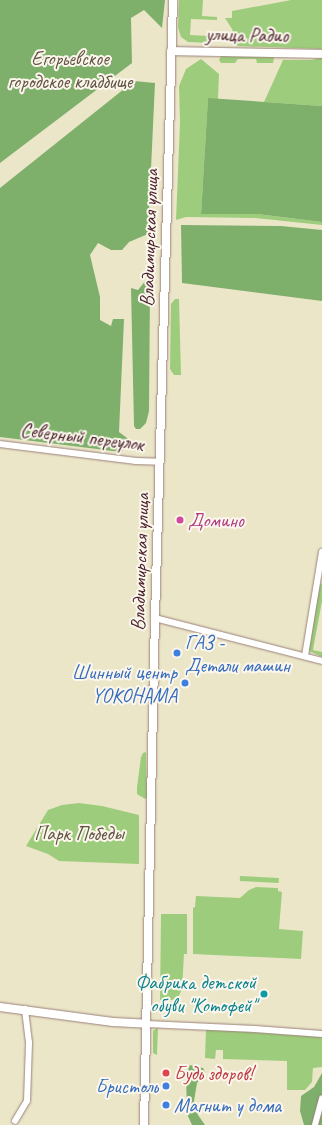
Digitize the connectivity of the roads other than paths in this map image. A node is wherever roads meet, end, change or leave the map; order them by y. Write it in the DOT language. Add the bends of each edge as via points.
graph roads {
  1 [pos="173,0"];
  2 [pos="171,51"];
  3 [pos="322,54"];
  4 [pos="0,444"];
  5 [pos="160,462"];
  6 [pos="322,552"];
  7 [pos="320,582"];
  8 [pos="155,618"];
  9 [pos="305,656"];
  10 [pos="322,661"];
  11 [pos="0,1007"];
  12 [pos="26,1009"];
  13 [pos="146,1024"];
  14 [pos="322,1034"];
  15 [pos="322,1099"];
  16 [pos="14,1121"];
  17 [pos="144,1125"];
  18 [pos="315,1125"];
  1 -- 2 [label="street, Владимирская улица"];
  2 -- 3 [label="street, улица Радио"];
  2 -- 5 [label="street, Владимирская улица"];
  4 -- 5 [label="street, Северный переулок"];
  5 -- 8 [label="street, Владимирская улица"];
  6 -- 7 [label="street"];
  7 -- 9 [label="street"];
  8 -- 9 [label="street"];
  8 -- 13 [label="street, Владимирская улица"];
  9 -- 10 [label="street"];
  11 -- 12 [label="street"];
  12 -- 13 [label="street"];
  12 -- 16 [label="street" via="29,1043 27,1101"];
  13 -- 14 [label="street"];
  13 -- 17 [label="street, Владимирская улица"];
  15 -- 18 [label="street"];
}
